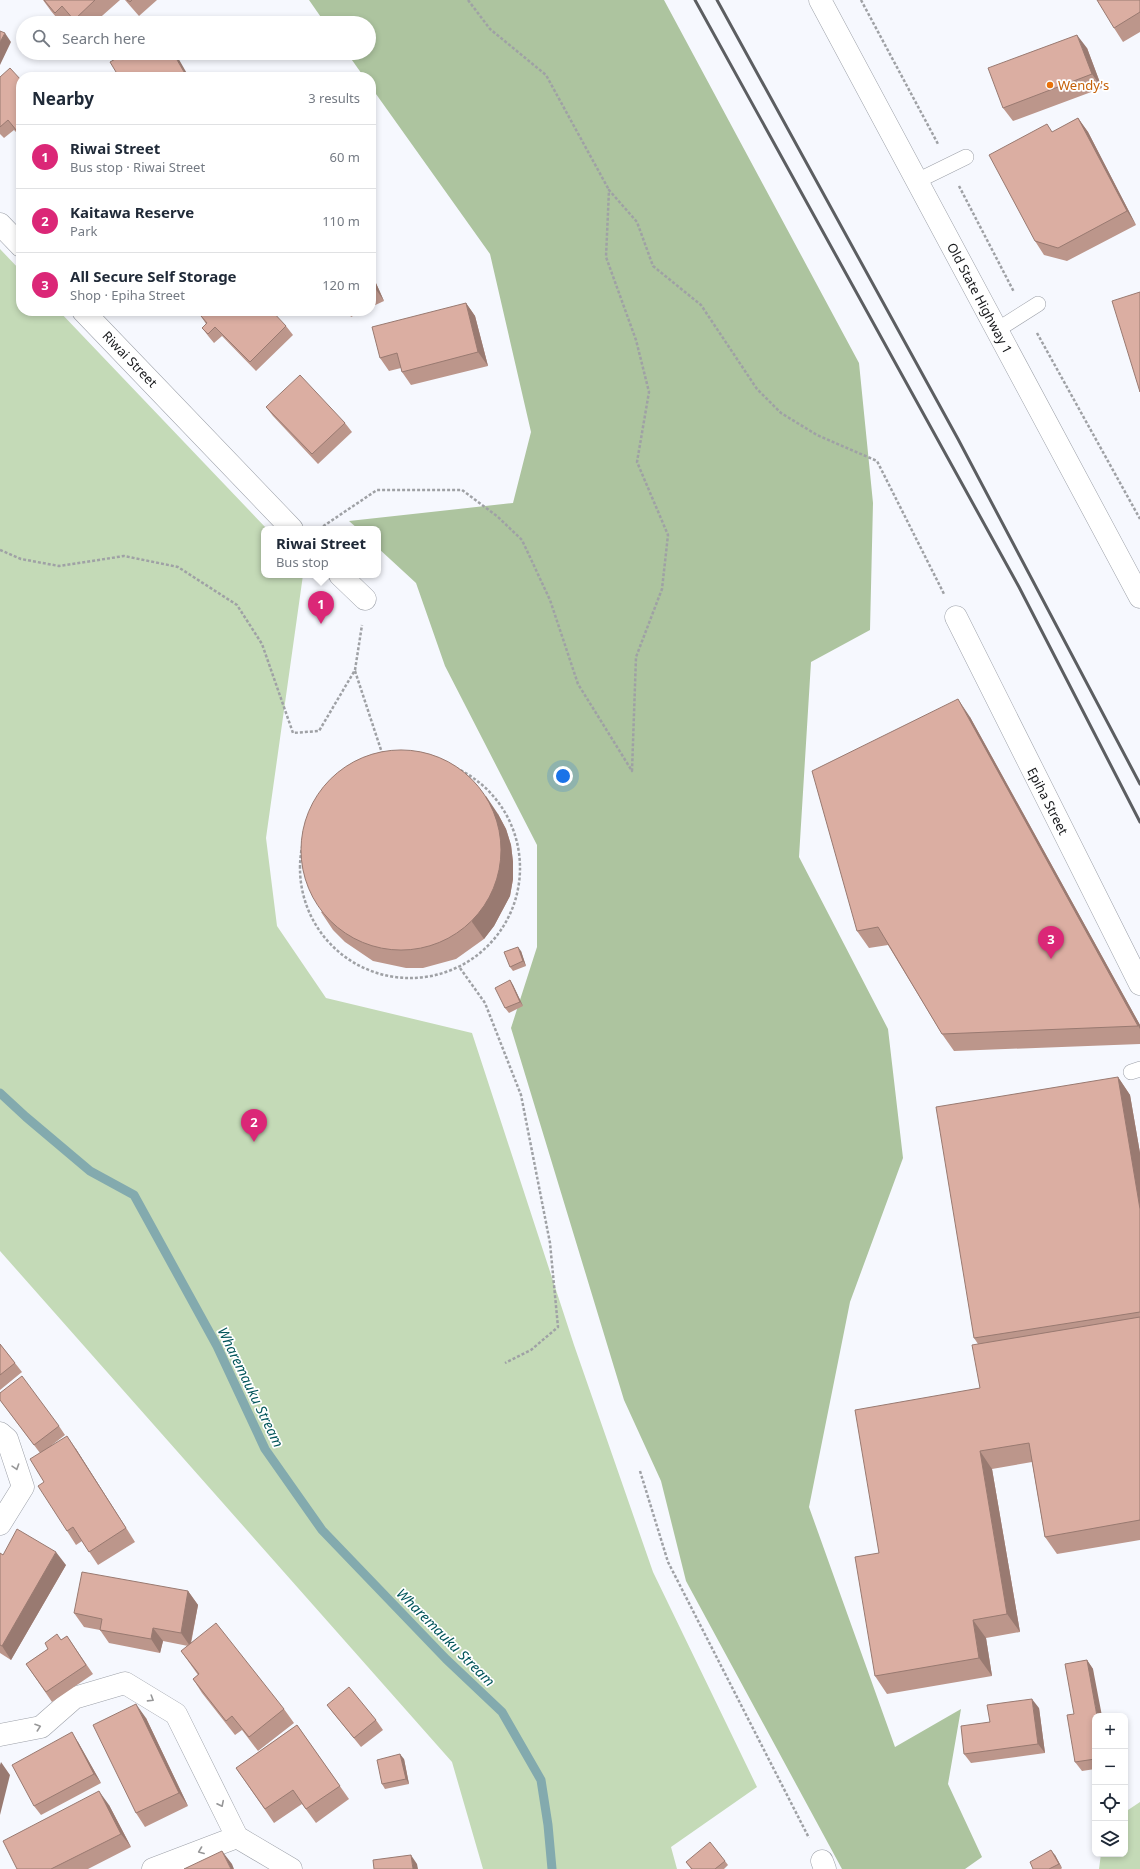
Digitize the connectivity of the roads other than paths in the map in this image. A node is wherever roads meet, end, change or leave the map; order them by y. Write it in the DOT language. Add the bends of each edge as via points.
graph roads {
  1 [pos="820,0"];
  2 [pos="966,157"];
  3 [pos="917,181"];
  4 [pos="0,224"];
  5 [pos="16,241"];
  6 [pos="1038,304"];
  7 [pos="88,316"];
  8 [pos="997,330"];
  9 [pos="289,526"];
  10 [pos="343,578"];
  11 [pos="1140,597"];
  12 [pos="365,599"];
  13 [pos="956,617"];
  14 [pos="1140,984"];
  15 [pos="0,1433"];
  16 [pos="0,1524"];
  17 [pos="0,1734"];
  18 [pos="237,1837"];
  19 [pos="153,1869"];
  20 [pos="291,1869"];
  1 -- 3 [label="street, Old State Highway 1"];
  2 -- 3 [label="lane"];
  3 -- 8 [label="street, Old State Highway 1"];
  4 -- 5 [label="street"];
  6 -- 8 [label="lane"];
  7 -- 9 [label="street, Riwai Street"];
  8 -- 11 [label="street, Old State Highway 1"];
  10 -- 12 [label="street"];
  13 -- 14 [label="street, Epiha Street"];
  15 -- 16 [label="street, one-way" via="7,1439 23,1487"];
  17 -- 18 [label="street, one-way" via="41,1727 74,1698 125,1684 176,1714"];
  18 -- 19 [label="street, one-way"];
  18 -- 20 [label="street"];
}
